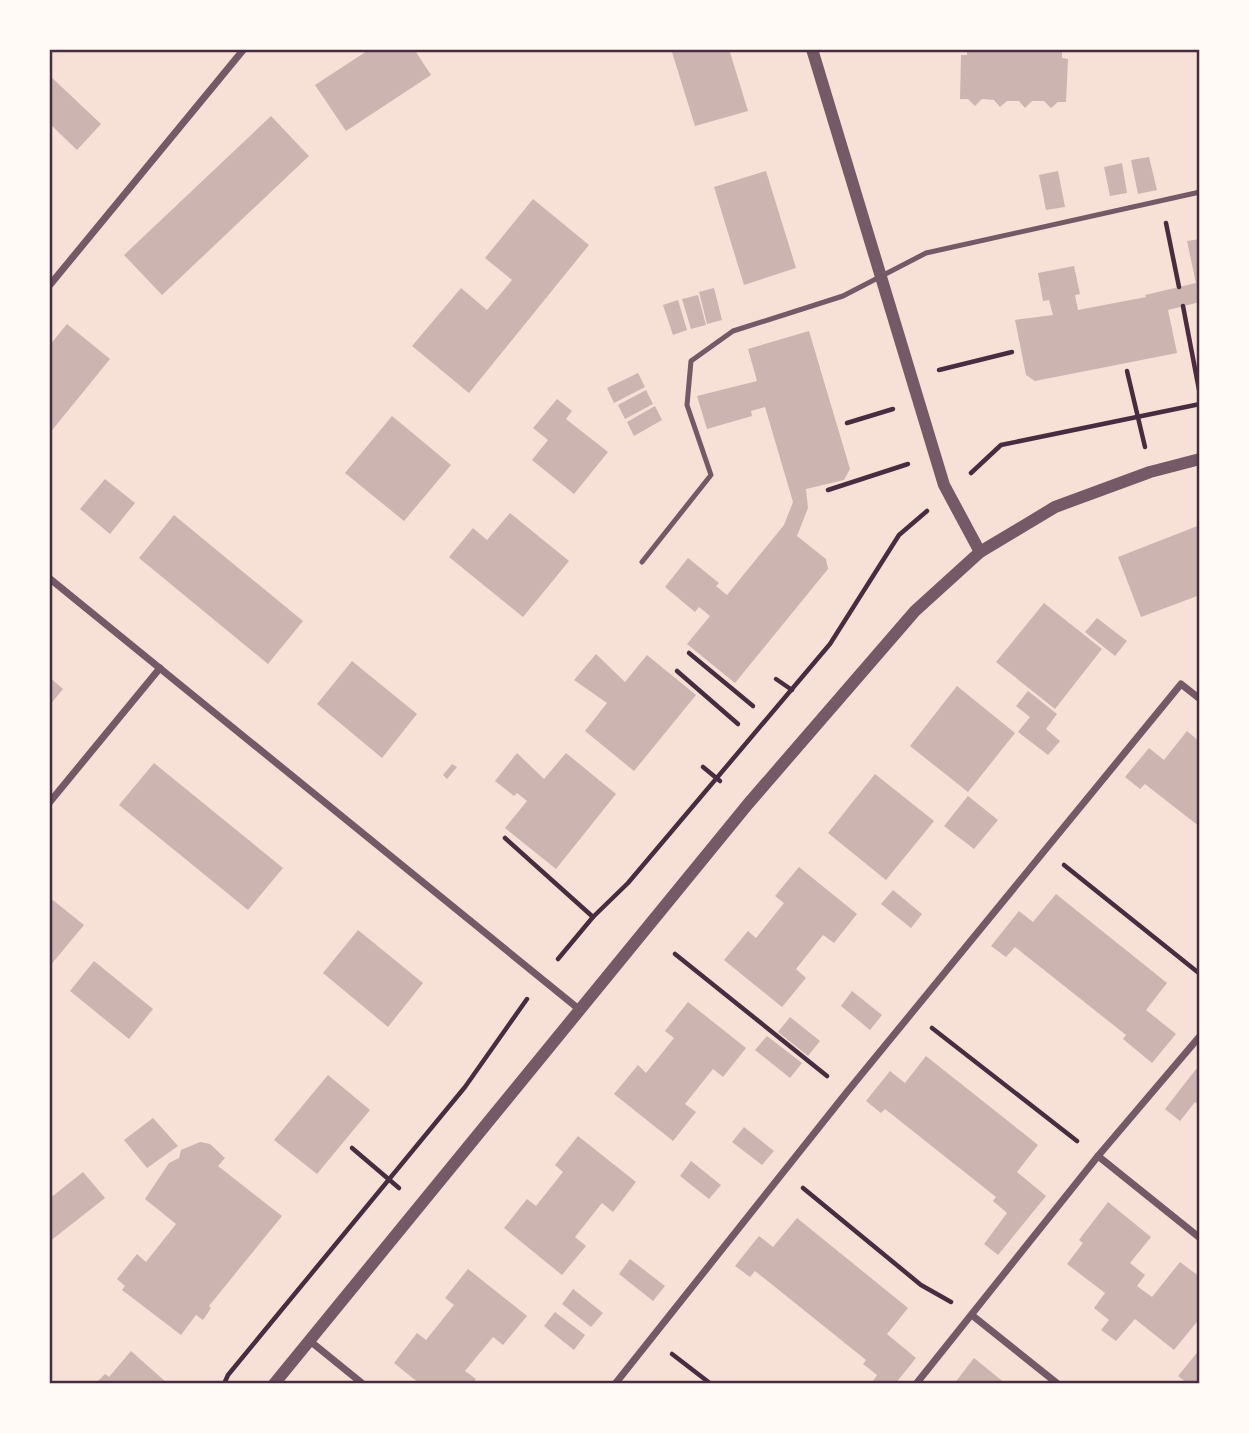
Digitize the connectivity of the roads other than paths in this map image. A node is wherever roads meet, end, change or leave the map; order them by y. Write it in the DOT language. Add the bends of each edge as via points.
graph roads {
  1 [pos="244,49"];
  2 [pos="812,49"];
  3 [pos="1200,192"];
  4 [pos="881,277"];
  5 [pos="49,286"];
  6 [pos="1200,459"];
  7 [pos="980,552"];
  8 [pos="642,562"];
  9 [pos="49,578"];
  10 [pos="160,668"];
  11 [pos="1200,699"];
  12 [pos="49,803"];
  13 [pos="581,1011"];
  14 [pos="1200,1036"];
  15 [pos="1098,1156"];
  16 [pos="1200,1238"];
  17 [pos="973,1316"];
  18 [pos="310,1342"];
  19 [pos="274,1384"];
  20 [pos="363,1384"];
  21 [pos="615,1384"];
  22 [pos="916,1384"];
  23 [pos="1058,1384"];
  1 -- 5 [label="street"];
  2 -- 4 [label="street"];
  3 -- 4 [label="lane" via="926,253"];
  4 -- 7 [label="street" via="944,485"];
  4 -- 8 [label="lane" via="844,296 733,331 691,361 687,405 711,475"];
  6 -- 7 [label="street" via="1055,507"];
  7 -- 13 [label="street" via="877,652 644,929"];
  9 -- 10 [label="street"];
  10 -- 12 [label="street"];
  10 -- 13 [label="street"];
  11 -- 21 [label="street" via="1181,684"];
  13 -- 18 [label="street"];
  14 -- 15 [label="street"];
  15 -- 16 [label="street"];
  15 -- 17 [label="street"];
  17 -- 22 [label="street"];
  17 -- 23 [label="street"];
  18 -- 19 [label="street"];
  18 -- 20 [label="street"];
}
